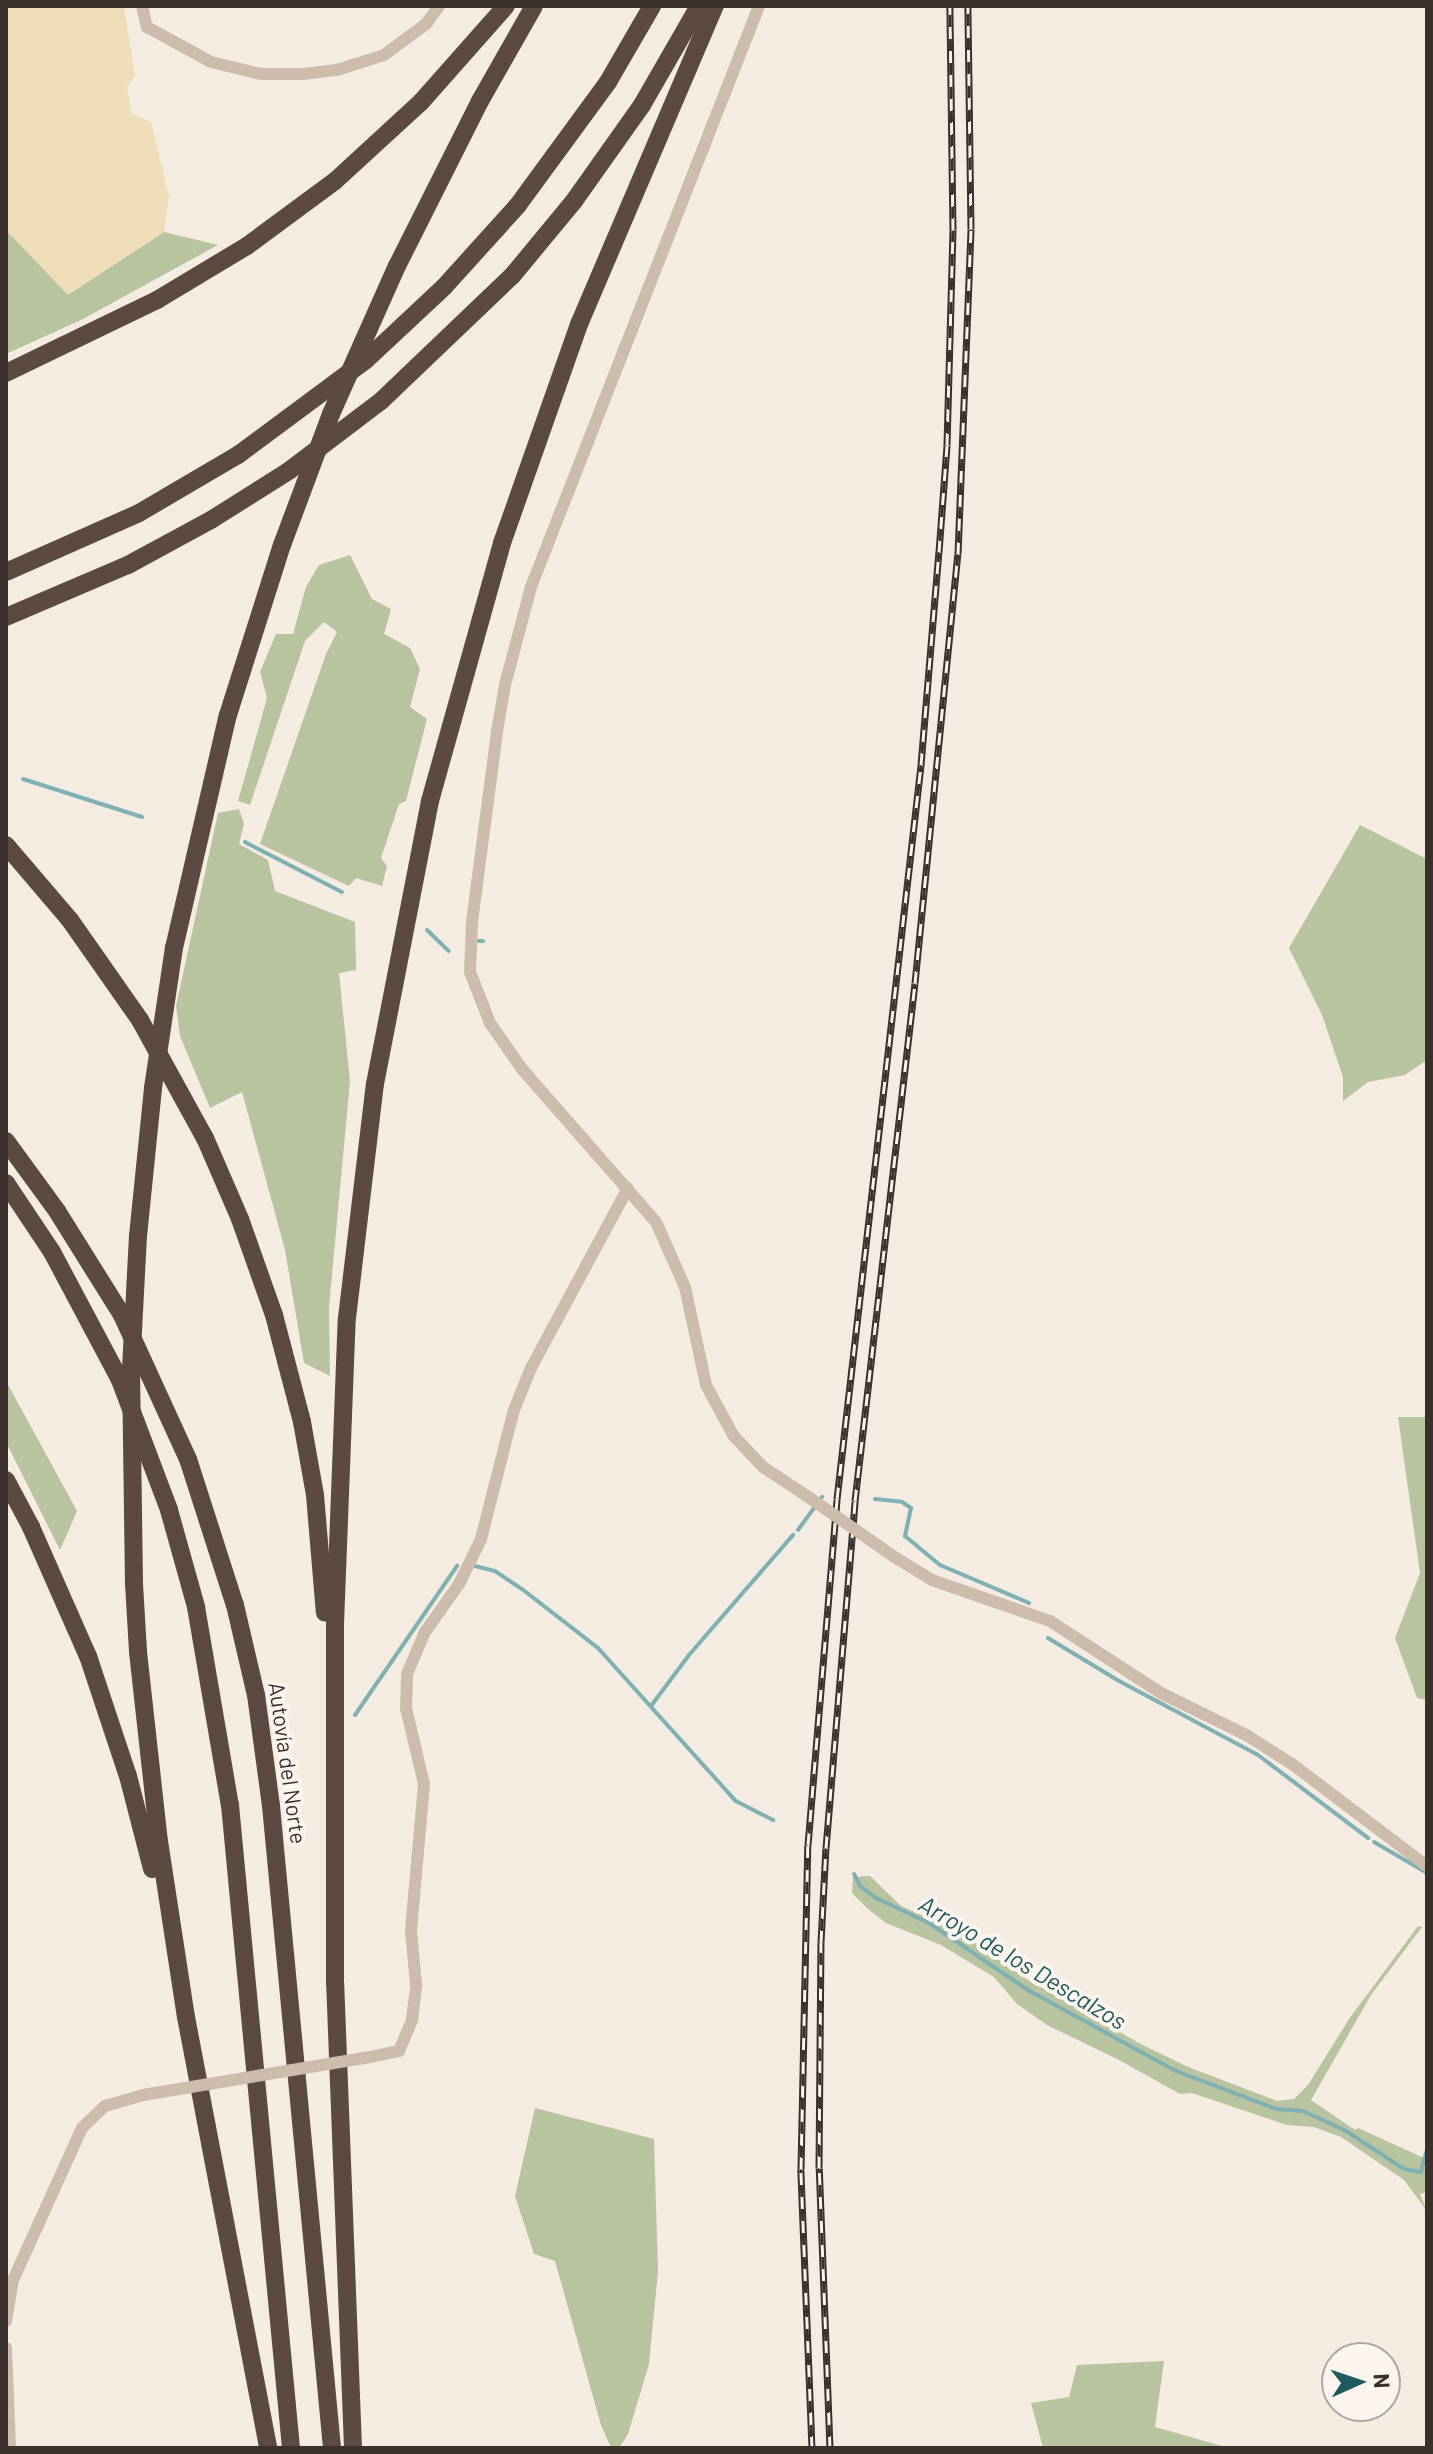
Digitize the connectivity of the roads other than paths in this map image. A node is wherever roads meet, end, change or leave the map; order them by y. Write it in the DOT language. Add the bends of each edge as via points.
graph roads {
  1 [pos="142,6"];
  2 [pos="439,6"];
  3 [pos="506,6"];
  4 [pos="534,6"];
  5 [pos="652,6"];
  6 [pos="699,6"];
  7 [pos="715,6"];
  8 [pos="759,6"];
  9 [pos="6,373"];
  10 [pos="6,572"];
  11 [pos="6,617"];
  12 [pos="6,845"];
  13 [pos="6,1141"];
  14 [pos="6,1183"];
  15 [pos="628,1188"];
  16 [pos="6,1480"];
  17 [pos="1427,1866"];
  18 [pos="335,1983"];
  19 [pos="186,2017"];
  20 [pos="6,2321"];
  21 [pos="6,2348"];
  22 [pos="10,2448"];
  23 [pos="268,2448"];
  24 [pos="291,2448"];
  25 [pos="332,2448"];
  26 [pos="353,2448"];
  1 -- 2 [label="street" via="147,27 211,62 261,74 303,74 384,55 426,24"];
  3 -- 9 [label="highway" via="421,102 324,189 247,246 157,300"];
  4 -- 19 [label="highway, bridge" via="397,266 331,414 228,715 174,948 153,1088 131,1369 134,1584 148,1761"];
  5 -- 10 [label="highway" via="600,94 518,205 444,287 366,360 226,462 128,519"];
  6 -- 11 [label="highway" via="642,105 574,201 512,276 381,401 290,470 211,520 128,565"];
  7 -- 18 [label="highway" via="580,322 526,472 448,728 398,951 361,1181 347,1318 336,1610"];
  8 -- 15 [label="street" via="531,587 505,685 472,922 470,972 490,1023 564,1120"];
  12 -- 18 [label="highway" via="103,965 175,1081 224,1179 274,1315 302,1422 321,1552"];
  13 -- 25 [label="highway, Autovía del Norte" via="122,1315 188,1459 235,1605 256,1695 271,1806"];
  14 -- 24 [label="highway" via="52,1252 120,1380 169,1510 196,1607 230,1805"];
  15 -- 17 [label="street, bridge" via="656,1222 685,1287 706,1385 733,1435 763,1467 932,1580 1050,1621 1161,1693 1248,1736"];
  15 -- 20 [label="street, bridge" via="531,1368 514,1410 481,1539 459,1584 425,1632 407,1674 406,1708 424,1784 424,1817 411,1930 416,1985 412,2020 399,2051 105,2106 82,2128 13,2280"];
  16 -- 19 [label="highway" via="72,1615 111,1720 148,1850"];
  18 -- 26 [label="highway"];
  19 -- 23 [label="highway"];
  21 -- 22 [label="street"];
}
